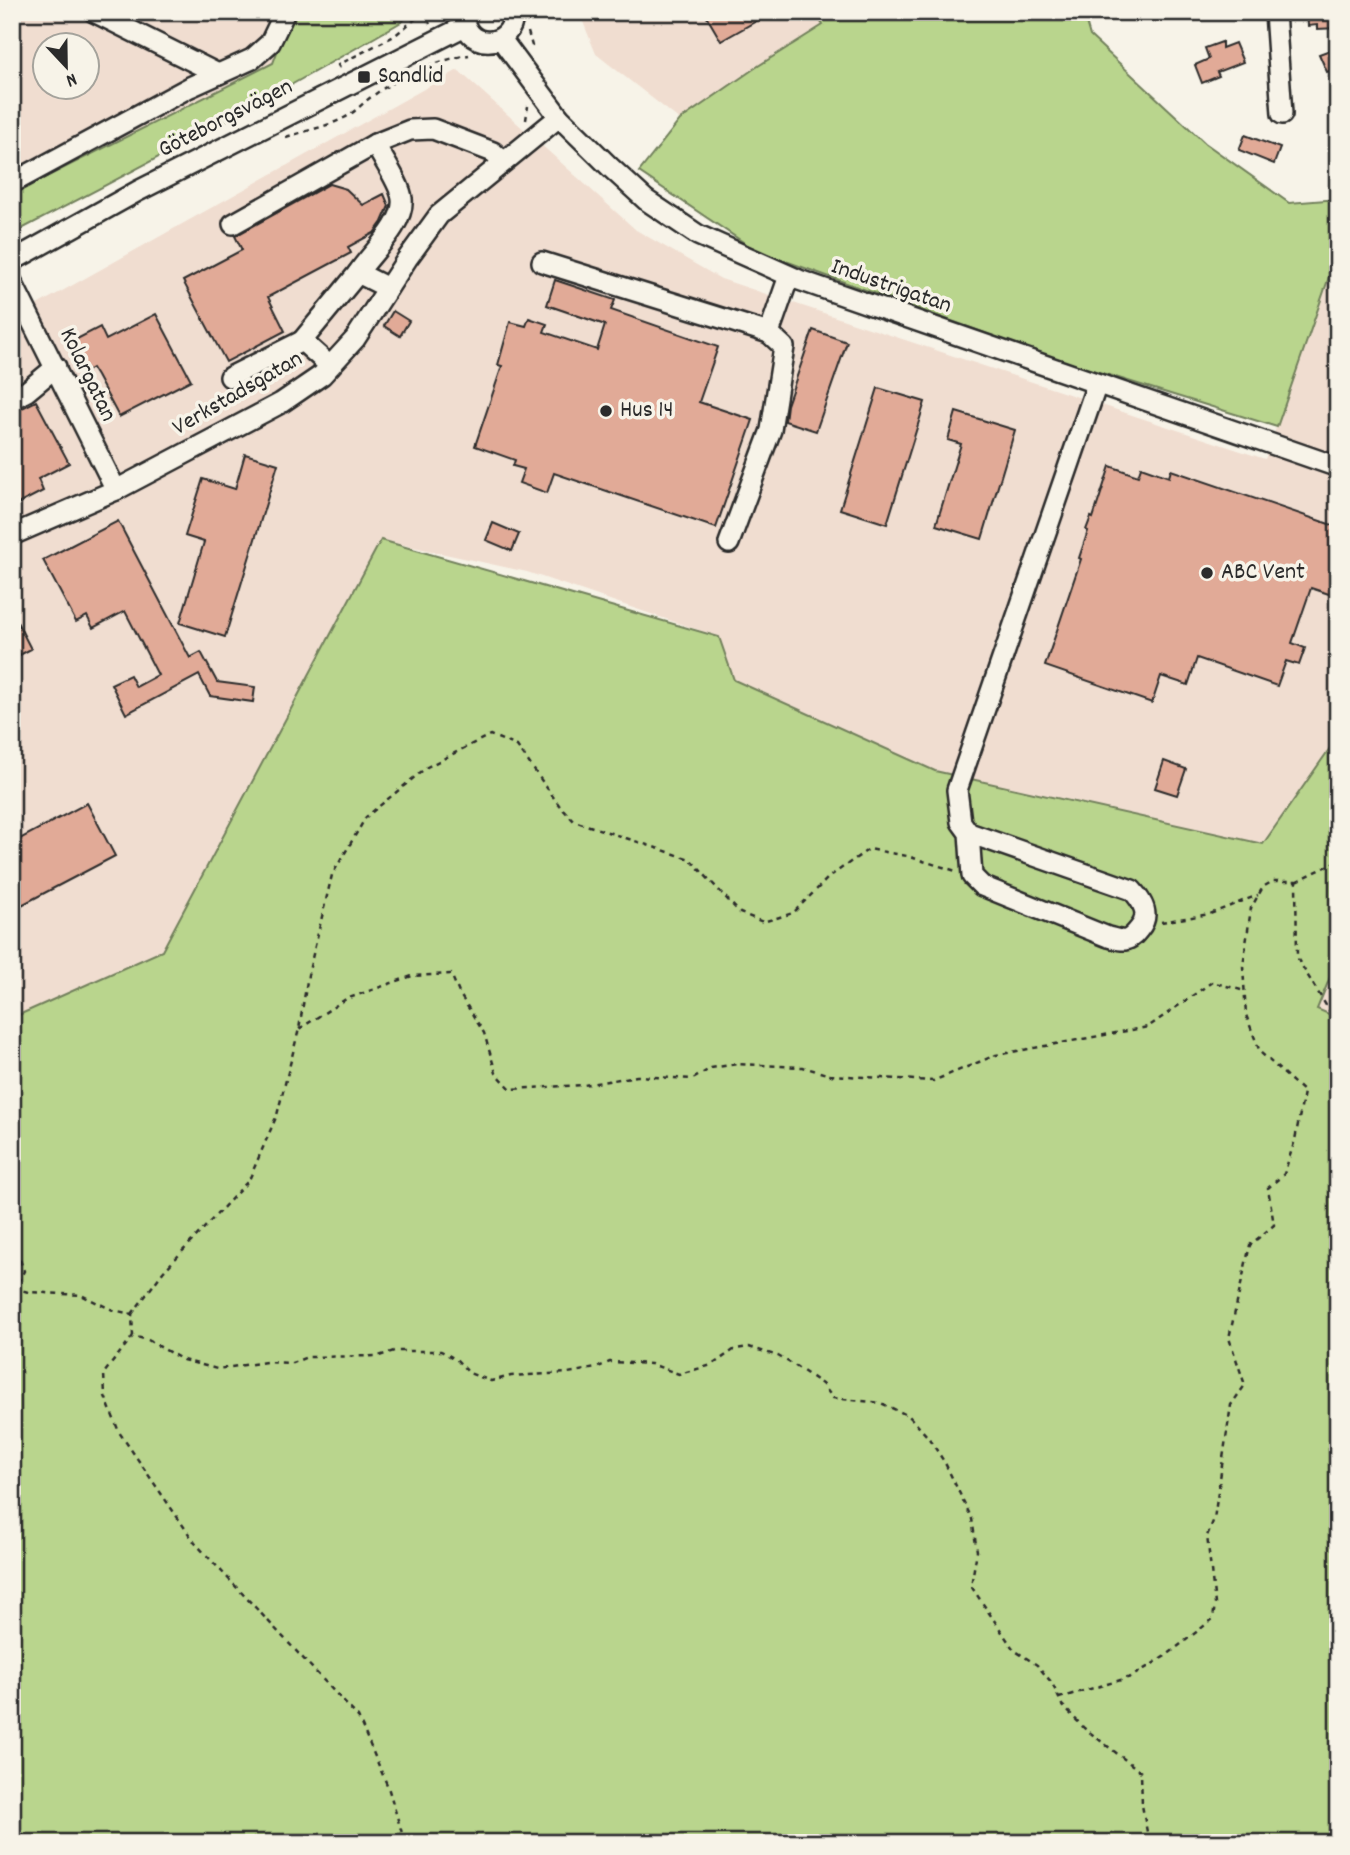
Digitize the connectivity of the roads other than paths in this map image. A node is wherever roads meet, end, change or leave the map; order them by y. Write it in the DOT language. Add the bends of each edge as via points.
graph roads {
  1 [pos="94,12"];
  2 [pos="285,12"];
  3 [pos="513,12"];
  4 [pos="1275,12"];
  5 [pos="464,19"];
  6 [pos="500,39"];
  7 [pos="218,74"];
  8 [pos="1282,114"];
  9 [pos="559,117"];
  10 [pos="375,145"];
  11 [pos="503,161"];
  12 [pos="12,183"];
  13 [pos="233,223"];
  14 [pos="12,261"];
  15 [pos="542,262"];
  16 [pos="358,273"];
  17 [pos="789,276"];
  18 [pos="12,282"];
  19 [pos="388,288"];
  20 [pos="769,333"];
  21 [pos="302,341"];
  22 [pos="330,366"];
  23 [pos="56,367"];
  24 [pos="230,377"];
  25 [pos="1097,384"];
  26 [pos="12,398"];
  27 [pos="1338,467"];
  28 [pos="116,490"];
  29 [pos="12,534"];
  30 [pos="729,543"];
  31 [pos="969,834"];
  1 -- 7 [label="street"];
  2 -- 7 [label="street" via="270,43 252,59"];
  3 -- 6 [label="street" via="510,28"];
  4 -- 8 [label="street"];
  5 -- 6 [label="street" via="469,33 480,40"];
  5 -- 14 [label="street, Göteborgsvägen"];
  6 -- 9 [label="street, Industrigatan"];
  7 -- 12 [label="street"];
  9 -- 11 [label="street, Verkstadsgatan"];
  9 -- 17 [label="street, Industrigatan" via="646,200 698,235"];
  10 -- 11 [label="street" via="410,131 433,129 493,152"];
  10 -- 13 [label="street"];
  10 -- 16 [label="street" via="402,196 402,210"];
  11 -- 19 [label="street, Verkstadsgatan" via="439,215"];
  15 -- 20 [label="street"];
  16 -- 19 [label="street"];
  16 -- 21 [label="street"];
  17 -- 20 [label="street"];
  17 -- 25 [label="street, Industrigatan"];
  18 -- 23 [label="street, Kolargatan"];
  19 -- 22 [label="street, Verkstadsgatan" via="355,339"];
  20 -- 30 [label="street" via="784,347 771,430"];
  21 -- 22 [label="street"];
  21 -- 24 [label="street"];
  22 -- 28 [label="street, Verkstadsgatan" via="282,403"];
  23 -- 26 [label="street"];
  23 -- 28 [label="street, Kolargatan"];
  25 -- 27 [label="street, Industrigatan"];
  25 -- 31 [label="street" via="957,790 961,822"];
  28 -- 29 [label="street, Verkstadsgatan"];
  31 -- 31 [label="street" via="1132,890 1146,912 1143,924 1125,940 1108,937 982,886 972,876"];
}
